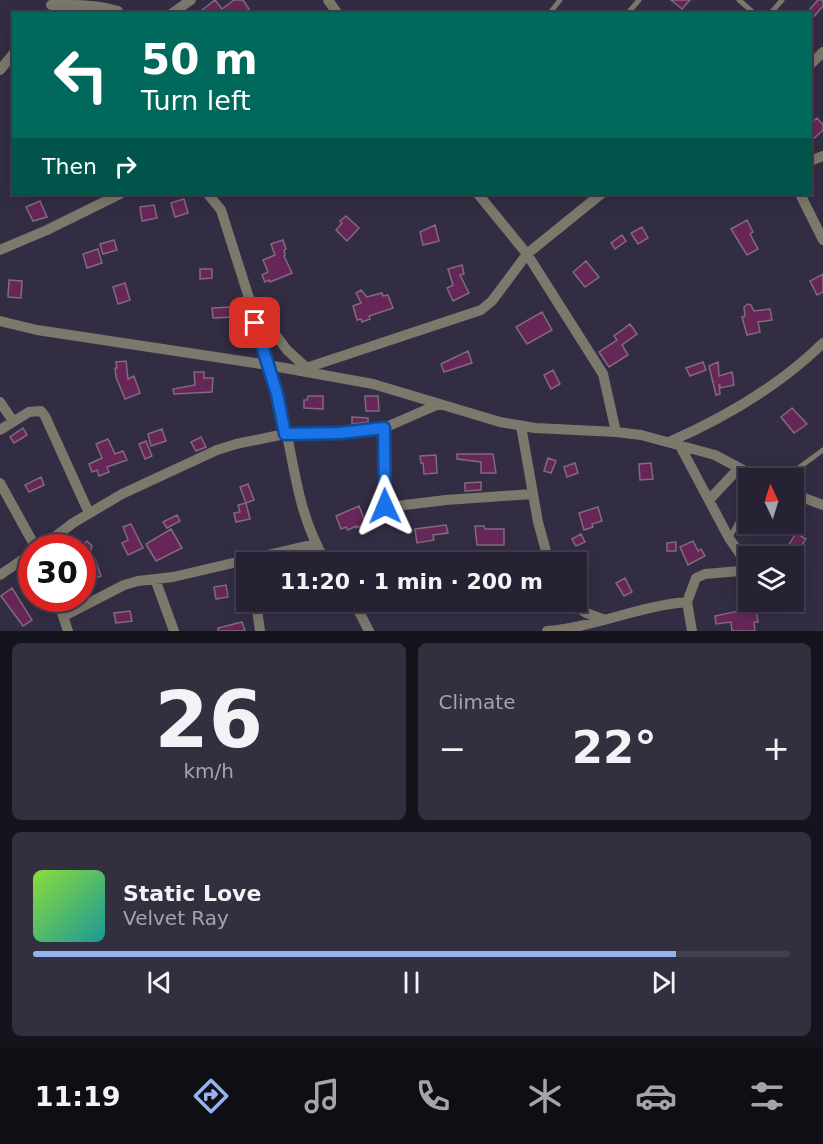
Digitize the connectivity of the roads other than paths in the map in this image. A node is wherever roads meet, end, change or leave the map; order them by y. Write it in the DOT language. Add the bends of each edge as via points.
graph roads {
  1 [pos="191,0"];
  2 [pos="560,0"];
  3 [pos="639,0"];
  4 [pos="739,0"];
  5 [pos="782,0"];
  6 [pos="50,6"];
  7 [pos="118,8"];
  8 [pos="174,12"];
  9 [pos="551,12"];
  10 [pos="629,12"];
  11 [pos="753,12"];
  12 [pos="772,12"];
  13 [pos="823,52"];
  14 [pos="12,55"];
  15 [pos="812,63"];
  16 [pos="0,70"];
  17 [pos="118,195"];
  18 [pos="209,195"];
  19 [pos="479,195"];
  20 [pos="600,195"];
  21 [pos="800,195"];
  22 [pos="823,240"];
  23 [pos="0,250"];
  24 [pos="527,254"];
  25 [pos="250,301"];
  26 [pos="0,321"];
  27 [pos="823,343"];
  28 [pos="268,365"];
  29 [pos="310,371"];
  30 [pos="0,402"];
  31 [pos="439,404"];
  32 [pos="13,421"];
  33 [pos="521,426"];
  34 [pos="384,428"];
  35 [pos="0,430"];
  36 [pos="616,432"];
  37 [pos="285,434"];
  38 [pos="674,443"];
  39 [pos="823,450"];
  40 [pos="739,468"];
  41 [pos="798,468"];
  42 [pos="738,469"];
  43 [pos="2,490"];
  44 [pos="533,494"];
  45 [pos="804,498"];
  46 [pos="709,500"];
  47 [pos="823,505"];
  48 [pos="89,513"];
  49 [pos="738,522"];
  50 [pos="29,534"];
  51 [pos="58,534"];
  52 [pos="729,538"];
  53 [pos="315,544"];
  54 [pos="285,552"];
  55 [pos="320,552"];
  56 [pos="547,552"];
  57 [pos="18,563"];
  58 [pos="236,564"];
  59 [pos="0,575"];
  60 [pos="155,579"];
  61 [pos="687,602"];
  62 [pos="62,612"];
  63 [pos="257,612"];
  64 [pos="359,612"];
  65 [pos="583,612"];
  66 [pos="64,616"];
  67 [pos="605,620"];
  68 [pos="69,631"];
  69 [pos="174,631"];
  70 [pos="260,631"];
  71 [pos="369,631"];
  72 [pos="547,631"];
  73 [pos="692,631"];
  1 -- 8 [label="street"];
  2 -- 9 [label="lane"];
  3 -- 10 [label="lane"];
  4 -- 11 [label="lane"];
  5 -- 12 [label="lane"];
  6 -- 7 [label="street"];
  13 -- 15 [label="street"];
  14 -- 16 [label="street"];
  17 -- 23 [label="street"];
  18 -- 25 [label="street" via="224,216"];
  19 -- 24 [label="street"];
  20 -- 24 [label="street"];
  21 -- 22 [label="street"];
  24 -- 29 [label="street" via="492,302 481,310"];
  24 -- 36 [label="street" via="603,374"];
  25 -- 28 [label="street"];
  25 -- 29 [label="street" via="287,350"];
  26 -- 28 [label="street"];
  27 -- 38 [label="street" via="756,395"];
  28 -- 29 [label="street"];
  28 -- 37 [label="street"];
  29 -- 31 [label="street" via="373,384"];
  30 -- 32 [label="street"];
  31 -- 33 [label="street"];
  31 -- 34 [label="street"];
  32 -- 35 [label="street"];
  32 -- 48 [label="street" via="41,411"];
  33 -- 36 [label="street"];
  33 -- 44 [label="street"];
  34 -- 37 [label="street"];
  34 -- 44 [label="street" via="384,502 388,507"];
  36 -- 38 [label="street"];
  37 -- 48 [label="street" via="217,450"];
  37 -- 53 [label="street" via="301,507"];
  38 -- 40 [label="street" via="715,455"];
  38 -- 46 [label="street"];
  39 -- 41 [label="lane"];
  42 -- 46 [label="street"];
  43 -- 50 [label="street"];
  44 -- 56 [label="street"];
  45 -- 47 [label="street"];
  46 -- 52 [label="street"];
  48 -- 51 [label="street"];
  49 -- 52 [label="lane"];
  52 -- 61 [label="street" via="744,566 740,571 699,575"];
  53 -- 54 [label="street"];
  53 -- 55 [label="street"];
  57 -- 59 [label="street"];
  58 -- 60 [label="street"];
  60 -- 66 [label="street" via="124,585"];
  60 -- 69 [label="street"];
  61 -- 67 [label="street" via="663,604"];
  61 -- 73 [label="street"];
  62 -- 66 [label="street"];
  63 -- 70 [label="street"];
  64 -- 71 [label="street"];
  65 -- 67 [label="street"];
  66 -- 68 [label="street"];
  67 -- 72 [label="street"];
}
